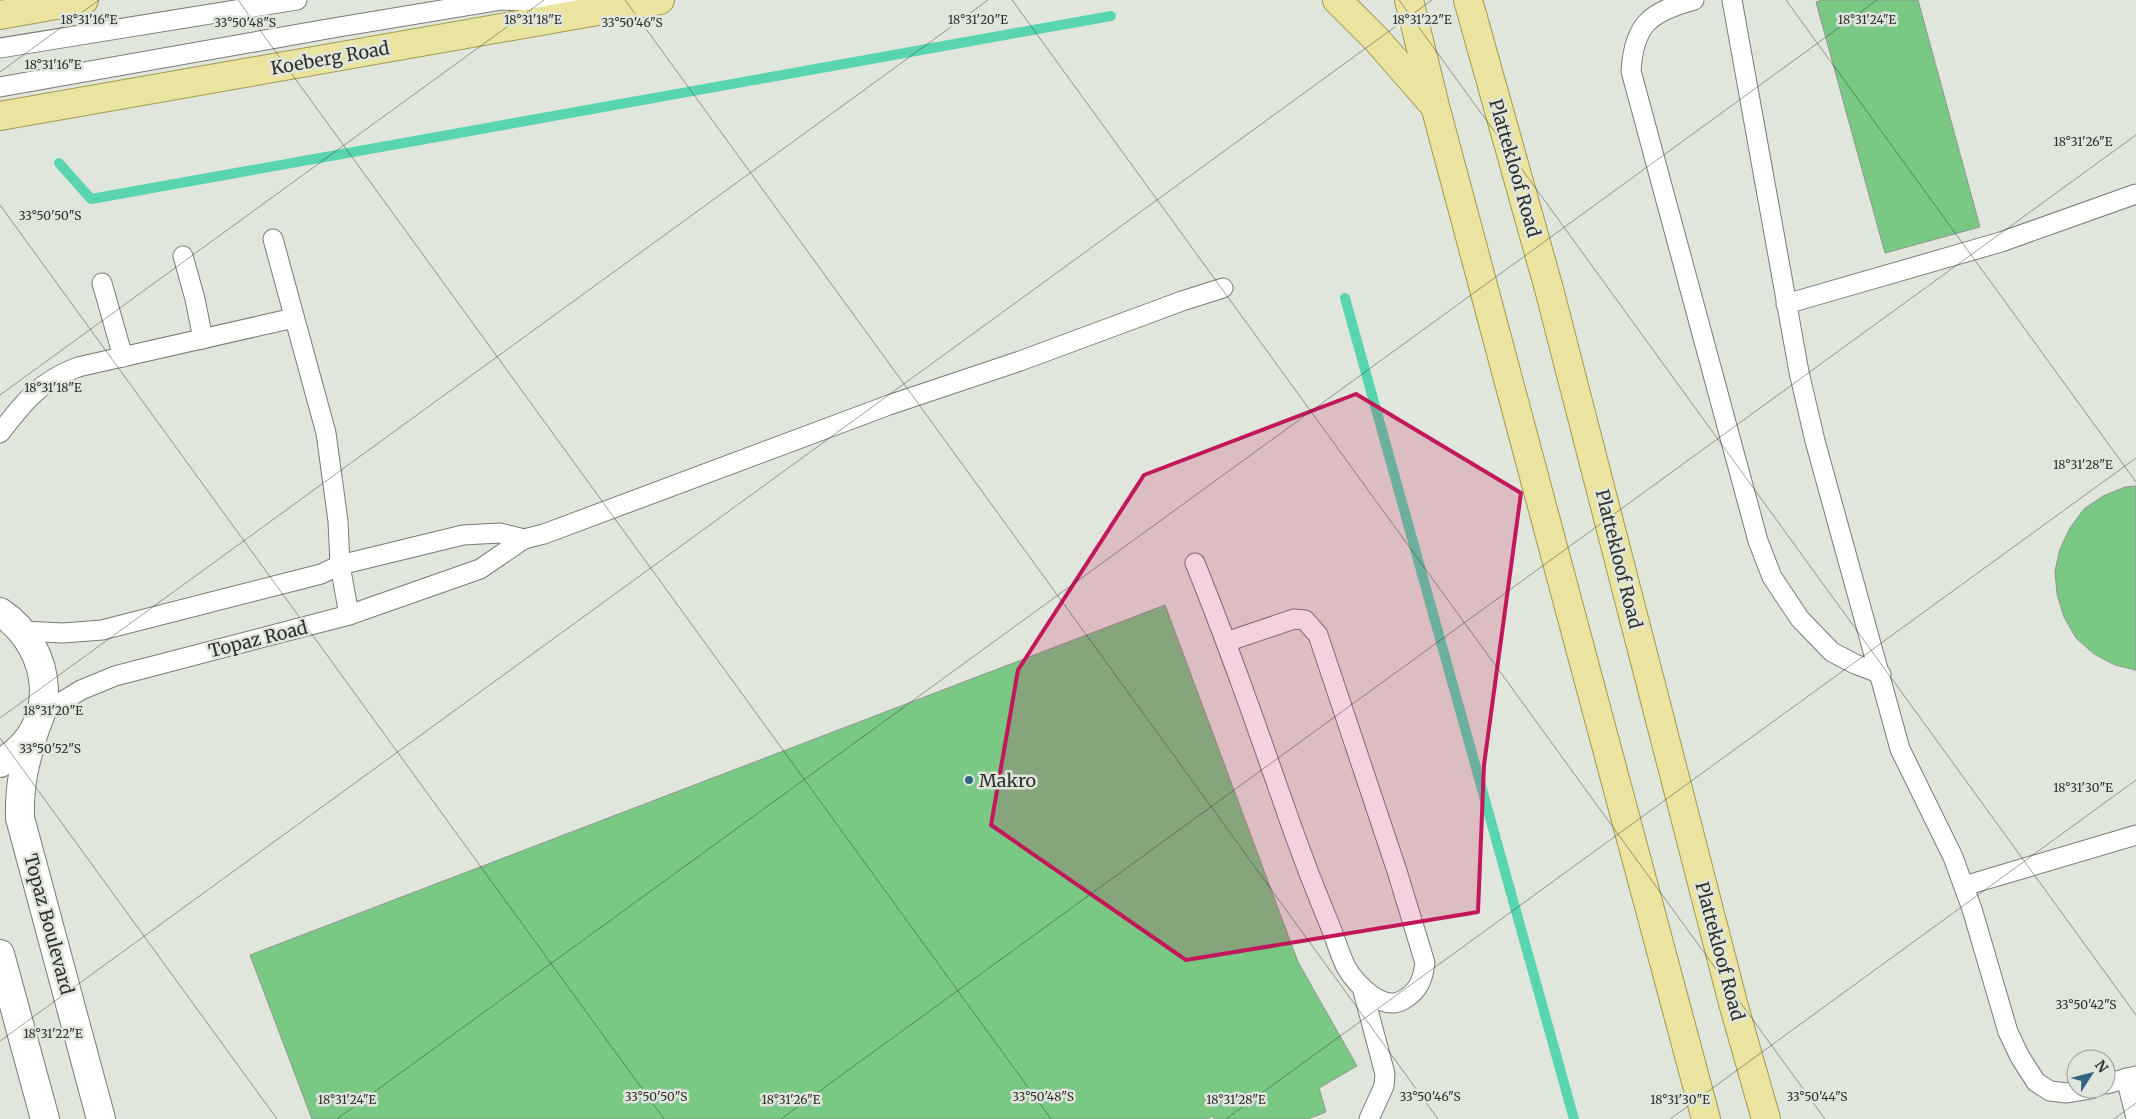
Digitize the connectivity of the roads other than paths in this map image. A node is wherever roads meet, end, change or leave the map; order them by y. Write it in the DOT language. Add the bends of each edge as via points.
graph roads {
  1 [pos="84,0"];
  2 [pos="297,0"];
  3 [pos="1337,0"];
  4 [pos="1409,0"];
  5 [pos="1468,0"];
  6 [pos="1485,0"];
  7 [pos="1694,0"];
  8 [pos="1732,0"];
  9 [pos="649,2"];
  10 [pos="0,15"];
  11 [pos="1480,44"];
  12 [pos="0,48"];
  13 [pos="0,87"];
  14 [pos="1435,106"];
  15 [pos="0,116"];
  16 [pos="2136,194"];
  17 [pos="273,239"];
  18 [pos="183,256"];
  19 [pos="102,283"];
  20 [pos="1223,288"];
  21 [pos="1786,304"];
  22 [pos="294,318"];
  23 [pos="202,339"];
  24 [pos="123,358"];
  25 [pos="0,433"];
  26 [pos="524,539"];
  27 [pos="1195,563"];
  28 [pos="340,564"];
  29 [pos="0,612"];
  30 [pos="349,615"];
  31 [pos="23,631"];
  32 [pos="1226,642"];
  33 [pos="1881,674"];
  34 [pos="38,722"];
  35 [pos="0,763"];
  36 [pos="2136,835"];
  37 [pos="1964,886"];
  38 [pos="0,954"];
  39 [pos="1362,987"];
  40 [pos="2131,1077"];
  41 [pos="2116,1081"];
  42 [pos="2066,1093"];
  43 [pos="2136,1118"];
  44 [pos="44,1119"];
  45 [pos="101,1119"];
  46 [pos="1370,1119"];
  47 [pos="1706,1119"];
  48 [pos="1766,1119"];
  1 -- 10 [label="main road"];
  2 -- 12 [label="lane"];
  3 -- 14 [label="main road"];
  4 -- 14 [label="main road"];
  5 -- 11 [label="main road, Plattekloof Road"];
  6 -- 11 [label="main road"];
  7 -- 33 [label="lane" via="1666,9 1638,32 1632,48 1631,71 1758,541 1772,578 1800,619 1832,652"];
  8 -- 21 [label="lane"];
  9 -- 13 [label="lane" via="502,0"];
  9 -- 15 [label="main road, Koeberg Road"];
  11 -- 48 [label="main road, Plattekloof Road" via="1549,289"];
  14 -- 47 [label="main road"];
  16 -- 21 [label="lane" via="2001,242"];
  17 -- 22 [label="lane"];
  18 -- 23 [label="lane"];
  19 -- 24 [label="lane"];
  20 -- 26 [label="lane" via="889,405"];
  21 -- 33 [label="lane" via="1815,441"];
  22 -- 23 [label="lane"];
  22 -- 28 [label="lane" via="326,433 338,521"];
  23 -- 24 [label="lane"];
  24 -- 25 [label="lane" via="59,374 26,400"];
  26 -- 28 [label="lane" via="500,532 462,535"];
  26 -- 30 [label="lane, Topaz Road" via="480,569"];
  27 -- 32 [label="lane"];
  28 -- 30 [label="lane"];
  28 -- 31 [label="lane" via="321,574 102,630 63,633"];
  29 -- 31 [label="street, Topaz Boulevard"];
  30 -- 34 [label="lane, Topaz Road" via="115,676 81,690"];
  31 -- 34 [label="street, Topaz Boulevard" via="43,670 44,693"];
  32 -- 39 [label="lane" via="1346,968"];
  32 -- 39 [label="lane" via="1294,619 1305,620 1318,635 1425,963 1419,986 1401,1001 1388,1003"];
  33 -- 37 [label="lane" via="1900,748"];
  34 -- 35 [label="street" via="13,756"];
  34 -- 45 [label="street, Topaz Boulevard" via="22,770 20,818"];
  36 -- 37 [label="lane"];
  37 -- 42 [label="lane" via="2008,1032 2020,1057 2036,1082 2050,1091"];
  38 -- 44 [label="street"];
  39 -- 46 [label="lane" via="1385,1074 1384,1086"];
  40 -- 41 [label="lane"];
  40 -- 43 [label="lane"];
}
